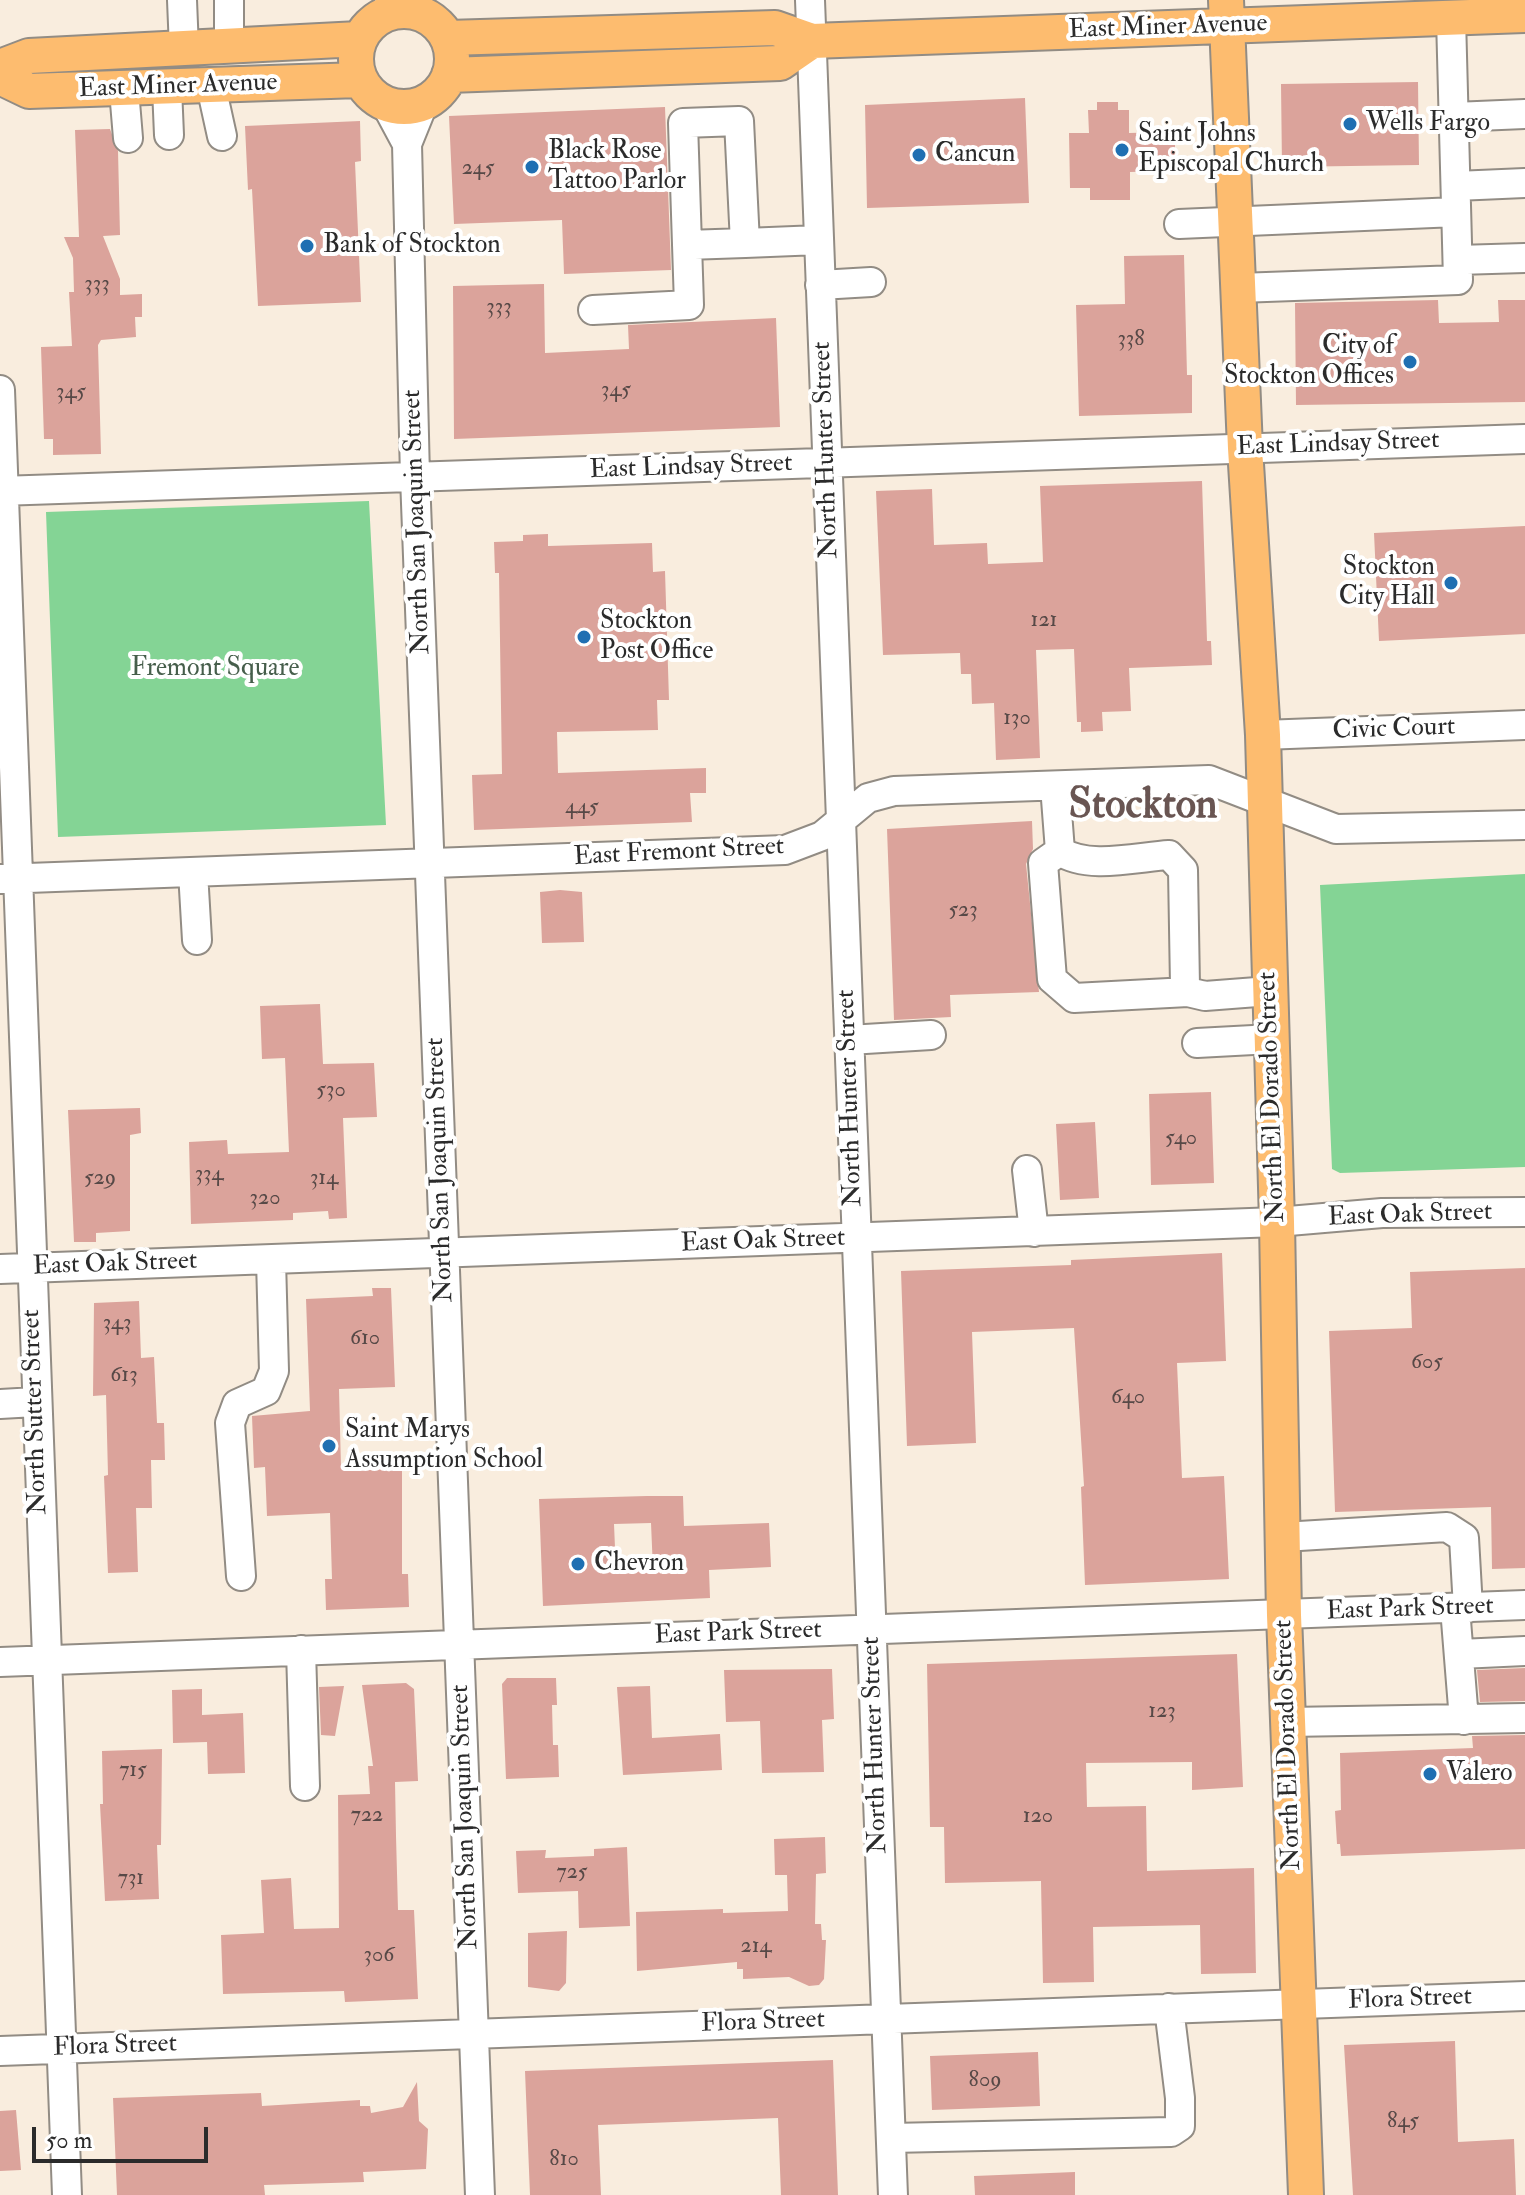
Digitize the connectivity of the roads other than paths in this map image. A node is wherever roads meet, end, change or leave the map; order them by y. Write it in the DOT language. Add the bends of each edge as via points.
graph roads {
  1 [pos="182,0"];
  2 [pos="229,0"];
  3 [pos="810,0"];
  4 [pos="402,7"];
  5 [pos="1226,13"];
  6 [pos="1525,15"];
  7 [pos="1451,18"];
  8 [pos="448,38"];
  9 [pos="359,39"];
  10 [pos="812,41"];
  11 [pos="184,49"];
  12 [pos="221,66"];
  13 [pos="0,67"];
  14 [pos="449,75"];
  15 [pos="0,77"];
  16 [pos="360,80"];
  17 [pos="167,88"];
  18 [pos="124,90"];
  19 [pos="424,102"];
  20 [pos="385,103"];
  21 [pos="1525,114"];
  22 [pos="1454,117"];
  23 [pos="169,135"];
  24 [pos="222,136"];
  25 [pos="128,138"];
  26 [pos="407,144"];
  27 [pos="1525,183"];
  28 [pos="1456,199"];
  29 [pos="1236,221"];
  30 [pos="1179,224"];
  31 [pos="819,240"];
  32 [pos="745,243"];
  33 [pos="687,245"];
  34 [pos="1525,258"];
  35 [pos="1458,260"];
  36 [pos="871,282"];
  37 [pos="820,285"];
  38 [pos="1239,288"];
  39 [pos="593,310"];
  40 [pos="0,390"];
  41 [pos="1525,439"];
  42 [pos="1245,448"];
  43 [pos="827,463"];
  44 [pos="415,477"];
  45 [pos="2,491"];
  46 [pos="1525,725"];
  47 [pos="1263,735"];
  48 [pos="1055,786"];
  49 [pos="1264,802"];
  50 [pos="841,821"];
  51 [pos="1525,825"];
  52 [pos="1060,851"];
  53 [pos="430,863"];
  54 [pos="193,872"];
  55 [pos="9,879"];
  56 [pos="197,940"];
  57 [pos="1270,991"];
  58 [pos="1188,992"];
  59 [pos="931,1035"];
  60 [pos="1272,1039"];
  61 [pos="849,1040"];
  62 [pos="1197,1043"];
  63 [pos="1027,1170"];
  64 [pos="1525,1212"];
  65 [pos="1277,1222"];
  66 [pos="1034,1232"];
  67 [pos="856,1239"];
  68 [pos="444,1254"];
  69 [pos="271,1260"];
  70 [pos="31,1268"];
  71 [pos="0,1269"];
  72 [pos="35,1402"];
  73 [pos="0,1404"];
  74 [pos="1283,1537"];
  75 [pos="241,1576"];
  76 [pos="1525,1605"];
  77 [pos="1462,1608"];
  78 [pos="1284,1615"];
  79 [pos="872,1629"];
  80 [pos="461,1644"];
  81 [pos="301,1650"];
  82 [pos="1525,1651"];
  83 [pos="1460,1654"];
  84 [pos="47,1660"];
  85 [pos="0,1662"];
  86 [pos="1525,1718"];
  87 [pos="1464,1720"];
  88 [pos="1288,1722"];
  89 [pos="305,1786"];
  90 [pos="1525,1996"];
  91 [pos="1299,2003"];
  92 [pos="1169,2008"];
  93 [pos="886,2019"];
  94 [pos="474,2034"];
  95 [pos="62,2049"];
  96 [pos="0,2051"];
  97 [pos="891,2138"];
  98 [pos="67,2195"];
  99 [pos="480,2195"];
  100 [pos="893,2195"];
  101 [pos="1306,2195"];
  1 -- 11 [label="street"];
  2 -- 12 [label="street"];
  3 -- 10 [label="street, North Hunter Street"];
  4 -- 8 [label="main road" via="438,24"];
  4 -- 9 [label="main road" via="368,26"];
  5 -- 7 [label="main road, East Miner Avenue"];
  5 -- 10 [label="main road, East Miner Avenue"];
  5 -- 29 [label="main road, North El Dorado Street"];
  6 -- 7 [label="main road, East Miner Avenue"];
  7 -- 22 [label="street"];
  8 -- 10 [label="main road, East Miner Avenue" via="777,28"];
  8 -- 14 [label="main road"];
  9 -- 12 [label="main road, East Miner Avenue" via="277,44"];
  9 -- 16 [label="main road" via="355,54"];
  10 -- 14 [label="main road" via="780,63"];
  10 -- 31 [label="street, North Hunter Street"];
  11 -- 12 [label="main road, East Miner Avenue"];
  11 -- 13 [label="main road, East Miner Avenue" via="29,56"];
  12 -- 16 [label="main road, East Miner Avenue"];
  12 -- 17 [label="main road, East Miner Avenue"];
  12 -- 24 [label="street"];
  14 -- 19 [label="main road" via="439,92"];
  15 -- 18 [label="main road, East Miner Avenue" via="29,91"];
  16 -- 20 [label="main road"];
  17 -- 18 [label="main road, East Miner Avenue"];
  17 -- 23 [label="street"];
  18 -- 25 [label="street"];
  19 -- 20 [label="main road" via="401,107"];
  19 -- 26 [label="street, North San Joaquin Street"];
  20 -- 26 [label="street, North San Joaquin Street"];
  21 -- 22 [label="street"];
  22 -- 28 [label="street"];
  26 -- 44 [label="street, North San Joaquin Street"];
  27 -- 28 [label="street"];
  28 -- 29 [label="street"];
  28 -- 35 [label="street"];
  29 -- 30 [label="street"];
  29 -- 38 [label="main road, North El Dorado Street"];
  31 -- 32 [label="street"];
  31 -- 37 [label="street, North Hunter Street"];
  32 -- 33 [label="street"];
  32 -- 33 [label="street" via="739,121 683,123"];
  33 -- 39 [label="street" via="689,305"];
  34 -- 35 [label="street"];
  35 -- 38 [label="street" via="1458,280"];
  36 -- 37 [label="street"];
  37 -- 43 [label="street, North Hunter Street"];
  38 -- 42 [label="main road, North El Dorado Street"];
  40 -- 45 [label="street, North Sutter Street"];
  41 -- 42 [label="street, East Lindsay Street"];
  42 -- 43 [label="street, East Lindsay Street"];
  42 -- 47 [label="main road, North El Dorado Street"];
  43 -- 44 [label="street, East Lindsay Street"];
  43 -- 50 [label="street, North Hunter Street"];
  44 -- 45 [label="street, East Lindsay Street"];
  44 -- 53 [label="street, North San Joaquin Street"];
  45 -- 55 [label="street, North Sutter Street"];
  46 -- 47 [label="street, Civic Court"];
  47 -- 49 [label="main road, North El Dorado Street"];
  48 -- 49 [label="street, East Fremont Street" via="1209,780"];
  48 -- 50 [label="street, East Fremont Street" via="894,791 868,798"];
  48 -- 52 [label="street"];
  49 -- 51 [label="street, East Fremont Street" via="1336,829"];
  49 -- 57 [label="main road, North El Dorado Street"];
  50 -- 53 [label="street, East Fremont Street" via="785,850"];
  50 -- 61 [label="street, North Hunter Street"];
  52 -- 58 [label="street" via="1084,860 1169,855 1178,863 1183,870"];
  52 -- 58 [label="street" via="1043,863 1052,979 1074,998"];
  53 -- 54 [label="street, East Fremont Street"];
  53 -- 68 [label="street, North San Joaquin Street"];
  54 -- 55 [label="street, East Fremont Street"];
  54 -- 56 [label="street"];
  55 -- 70 [label="street, North Sutter Street"];
  57 -- 58 [label="street" via="1205,996"];
  57 -- 60 [label="main road, North El Dorado Street"];
  59 -- 61 [label="street"];
  60 -- 62 [label="street"];
  60 -- 65 [label="main road, North El Dorado Street"];
  61 -- 67 [label="street, North Hunter Street"];
  63 -- 66 [label="street"];
  64 -- 65 [label="street, East Oak Street" via="1382,1213"];
  65 -- 66 [label="street, East Oak Street"];
  65 -- 74 [label="main road, North El Dorado Street"];
  66 -- 67 [label="street, East Oak Street"];
  67 -- 68 [label="street, East Oak Street"];
  67 -- 79 [label="street, North Hunter Street"];
  68 -- 69 [label="street, East Oak Street"];
  68 -- 80 [label="street, North San Joaquin Street"];
  69 -- 70 [label="street, East Oak Street"];
  69 -- 75 [label="street" via="274,1371 266,1391 237,1404 230,1423"];
  70 -- 71 [label="street, East Oak Street"];
  70 -- 72 [label="street, North Sutter Street"];
  72 -- 73 [label="street"];
  72 -- 84 [label="street, North Sutter Street"];
  74 -- 77 [label="street" via="1447,1527 1464,1538"];
  74 -- 78 [label="main road, North El Dorado Street"];
  76 -- 77 [label="street, East Park Street"];
  77 -- 78 [label="street, East Park Street"];
  77 -- 83 [label="street"];
  78 -- 79 [label="street, East Park Street"];
  78 -- 88 [label="main road, North El Dorado Street"];
  79 -- 80 [label="street, East Park Street"];
  79 -- 93 [label="street, North Hunter Street"];
  80 -- 81 [label="street, East Park Street"];
  80 -- 94 [label="street, North San Joaquin Street"];
  81 -- 84 [label="street, East Park Street"];
  81 -- 89 [label="street"];
  82 -- 83 [label="street"];
  83 -- 87 [label="street"];
  84 -- 85 [label="street, East Park Street"];
  84 -- 95 [label="street, North Sutter Street"];
  86 -- 87 [label="street"];
  87 -- 88 [label="street"];
  88 -- 91 [label="main road, North El Dorado Street"];
  90 -- 91 [label="street, Flora Street"];
  91 -- 92 [label="street, Flora Street"];
  91 -- 101 [label="main road, North El Dorado Street"];
  92 -- 93 [label="street, Flora Street"];
  92 -- 97 [label="street" via="1180,2098 1180,2126 1171,2132"];
  93 -- 94 [label="street, Flora Street"];
  93 -- 97 [label="street, North Hunter Street"];
  94 -- 95 [label="street, Flora Street"];
  94 -- 99 [label="street, North San Joaquin Street"];
  95 -- 96 [label="street, Flora Street"];
  95 -- 98 [label="street, North Sutter Street"];
  97 -- 100 [label="street, North Hunter Street"];
}
